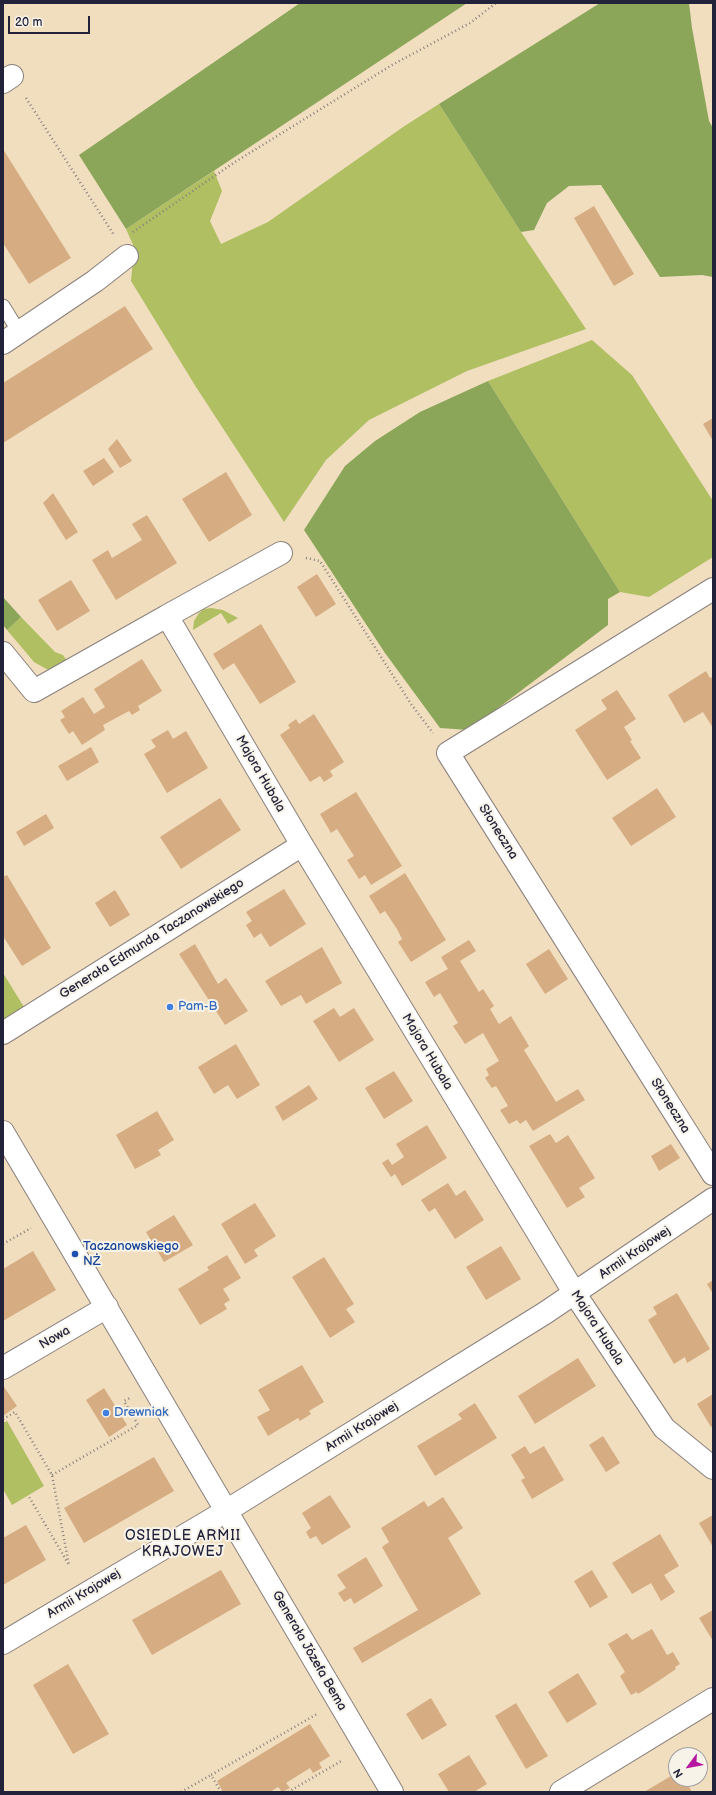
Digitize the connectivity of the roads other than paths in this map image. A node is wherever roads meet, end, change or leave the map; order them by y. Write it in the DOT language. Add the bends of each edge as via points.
graph roads {
  1 [pos="122,249"];
  2 [pos="3,306"];
  3 [pos="11,338"];
  4 [pos="281,553"];
  5 [pos="713,589"];
  6 [pos="167,616"];
  7 [pos="3,652"];
  8 [pos="302,845"];
  9 [pos="3,1034"];
  10 [pos="6,1145"];
  11 [pos="713,1174"];
  12 [pos="713,1199"];
  13 [pos="575,1294"];
  14 [pos="107,1307"];
  15 [pos="3,1368"];
  16 [pos="713,1468"];
  17 [pos="226,1511"];
  18 [pos="3,1642"];
  19 [pos="713,1699"];
  20 [pos="594,1784"];
  21 [pos="392,1792"];
  22 [pos="561,1792"];
  1 -- 3 [label="street" via="95,281"];
  2 -- 3 [label="lane"];
  4 -- 6 [label="street"];
  5 -- 11 [label="street, Słoneczna" via="448,753"];
  6 -- 7 [label="street" via="34,691"];
  6 -- 8 [label="street, Majora Hubala"];
  8 -- 9 [label="street, Generała Edmunda Taczanowskiego"];
  8 -- 13 [label="street, Majora Hubala"];
  10 -- 14 [label="street"];
  12 -- 13 [label="street, Armii Krajowej"];
  13 -- 16 [label="street, Majora Hubala" via="664,1428"];
  13 -- 17 [label="street, Armii Krajowej"];
  14 -- 15 [label="street, Nowa"];
  14 -- 17 [label="street"];
  17 -- 18 [label="street, Armii Krajowej"];
  17 -- 21 [label="street, Generała Józefa Bema"];
  19 -- 20 [label="street"];
  20 -- 22 [label="street"];
}
